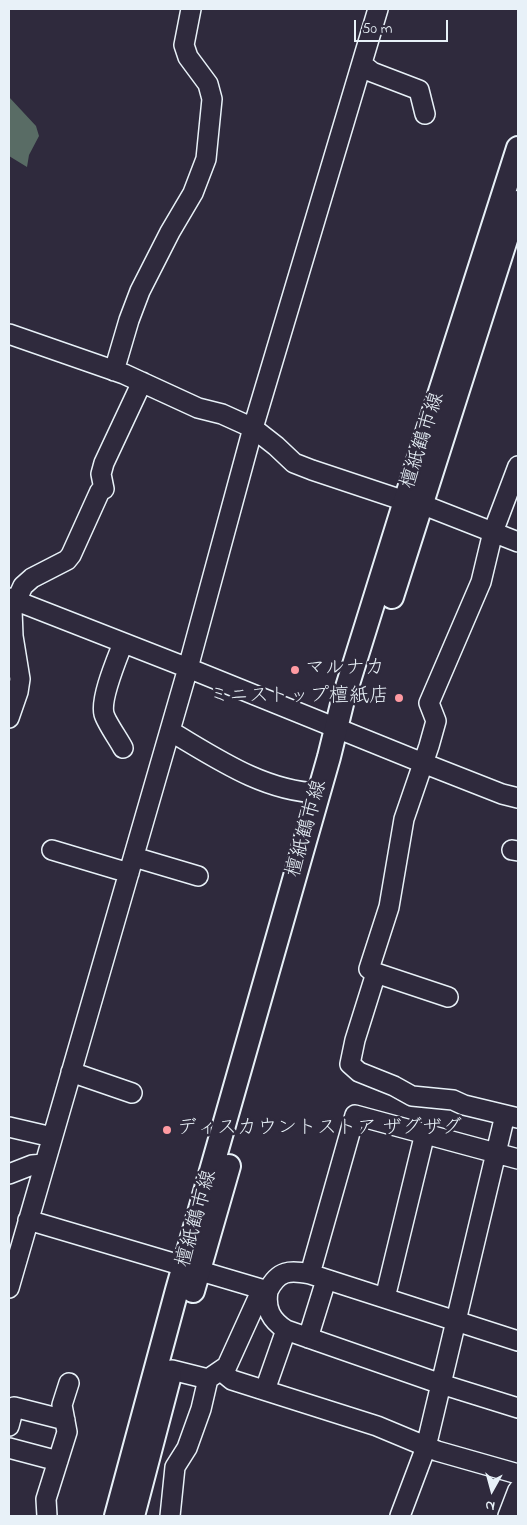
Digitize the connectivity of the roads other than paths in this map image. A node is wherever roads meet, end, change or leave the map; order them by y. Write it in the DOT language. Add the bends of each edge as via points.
graph roads {
  1 [pos="191,9"];
  2 [pos="378,9"];
  3 [pos="362,64"];
  4 [pos="425,114"];
  5 [pos="518,148"];
  6 [pos="517,210"];
  7 [pos="9,334"];
  8 [pos="114,370"];
  9 [pos="142,382"];
  10 [pos="252,428"];
  11 [pos="518,466"];
  12 [pos="413,503"];
  13 [pos="493,532"];
  14 [pos="518,542"];
  15 [pos="13,600"];
  16 [pos="123,643"];
  17 [pos="188,668"];
  18 [pos="9,718"];
  19 [pos="343,731"];
  20 [pos="170,732"];
  21 [pos="123,748"];
  22 [pos="423,763"];
  23 [pos="318,792"];
  24 [pos="518,798"];
  25 [pos="52,850"];
  26 [pos="131,865"];
  27 [pos="198,876"];
  28 [pos="376,974"];
  29 [pos="448,997"];
  30 [pos="71,1072"];
  31 [pos="132,1093"];
  32 [pos="512,1117"];
  33 [pos="9,1127"];
  34 [pos="425,1133"];
  35 [pos="52,1137"];
  36 [pos="495,1153"];
  37 [pos="518,1159"];
  38 [pos="44,1164"];
  39 [pos="9,1174"];
  40 [pos="28,1220"];
  41 [pos="192,1268"];
  42 [pos="318,1277"];
  43 [pos="9,1288"];
  44 [pos="265,1290"];
  45 [pos="385,1298"];
  46 [pos="456,1322"];
  47 [pos="286,1330"];
  48 [pos="308,1338"];
  49 [pos="518,1340"];
  50 [pos="172,1370"];
  51 [pos="214,1375"];
  52 [pos="68,1383"];
  53 [pos="441,1384"];
  54 [pos="265,1390"];
  55 [pos="518,1408"];
  56 [pos="65,1420"];
  57 [pos="9,1426"];
  58 [pos="426,1447"];
  59 [pos="9,1448"];
  60 [pos="58,1461"];
  61 [pos="518,1474"];
  62 [pos="518,1490"];
  63 [pos="402,1515"];
  64 [pos="47,1516"];
  65 [pos="116,1516"];
  66 [pos="133,1516"];
  67 [pos="170,1516"];
  68 [pos="508,1516"];
  1 -- 8 [label="street" via="184,45 188,57 208,84 212,99 206,159 193,192 140,291"];
  2 -- 3 [label="street"];
  3 -- 4 [label="street" via="372,72 418,90"];
  3 -- 10 [label="street"];
  5 -- 12 [label="main road, 檀紙鶴市線"];
  6 -- 12 [label="main road, 檀紙鶴市線"];
  7 -- 8 [label="street"];
  8 -- 9 [label="street"];
  9 -- 10 [label="street"];
  9 -- 15 [label="street" via="104,463 101,474 104,488 70,555 59,565 32,578"];
  10 -- 12 [label="street" via="294,463"];
  10 -- 17 [label="street"];
  11 -- 13 [label="street"];
  12 -- 13 [label="street"];
  12 -- 19 [label="main road, 檀紙鶴市線" via="357,705"];
  13 -- 14 [label="street"];
  13 -- 22 [label="street" via="481,582 429,703 436,721"];
  15 -- 16 [label="street"];
  15 -- 18 [label="street" via="20,679"];
  16 -- 17 [label="street"];
  16 -- 21 [label="street" via="112,670 104,714"];
  17 -- 19 [label="street"];
  17 -- 20 [label="street"];
  19 -- 22 [label="street"];
  19 -- 23 [label="main road, 檀紙鶴市線"];
  19 -- 41 [label="main road, 檀紙鶴市線"];
  20 -- 23 [label="street" via="246,776"];
  20 -- 26 [label="street"];
  22 -- 24 [label="street"];
  22 -- 28 [label="street" via="404,819 389,907 369,969"];
  23 -- 41 [label="main road, 檀紙鶴市線"];
  25 -- 26 [label="street"];
  26 -- 27 [label="street"];
  26 -- 30 [label="street"];
  28 -- 29 [label="street"];
  28 -- 32 [label="street" via="350,1064 359,1072 412,1096 452,1100"];
  30 -- 31 [label="street"];
  30 -- 35 [label="street"];
  32 -- 36 [label="street"];
  33 -- 35 [label="street"];
  34 -- 36 [label="street"];
  34 -- 42 [label="street" via="355,1114"];
  34 -- 45 [label="street"];
  35 -- 38 [label="street"];
  36 -- 37 [label="street"];
  36 -- 46 [label="street"];
  38 -- 39 [label="street"];
  38 -- 40 [label="street"];
  40 -- 41 [label="street"];
  40 -- 43 [label="street"];
  41 -- 44 [label="street"];
  41 -- 50 [label="main road, 檀紙鶴市線"];
  41 -- 65 [label="main road, 檀紙鶴市線"];
  42 -- 44 [label="street" via="293,1271 284,1273"];
  42 -- 45 [label="street"];
  42 -- 48 [label="street"];
  44 -- 47 [label="street" via="269,1313"];
  44 -- 51 [label="street" via="232,1358"];
  45 -- 46 [label="street"];
  46 -- 49 [label="street"];
  46 -- 53 [label="street"];
  47 -- 48 [label="street"];
  47 -- 54 [label="street"];
  48 -- 53 [label="street"];
  50 -- 51 [label="street"];
  50 -- 66 [label="main road, 檀紙鶴市線"];
  51 -- 54 [label="street"];
  51 -- 67 [label="street" via="187,1448 176,1467"];
  52 -- 56 [label="street" via="62,1405"];
  53 -- 55 [label="street"];
  53 -- 58 [label="street"];
  54 -- 58 [label="street" via="376,1426"];
  56 -- 57 [label="street" via="14,1407"];
  56 -- 60 [label="street" via="67,1432"];
  58 -- 61 [label="street"];
  58 -- 63 [label="street"];
  59 -- 60 [label="street"];
  60 -- 64 [label="street" via="46,1499"];
  62 -- 68 [label="street"];
}
